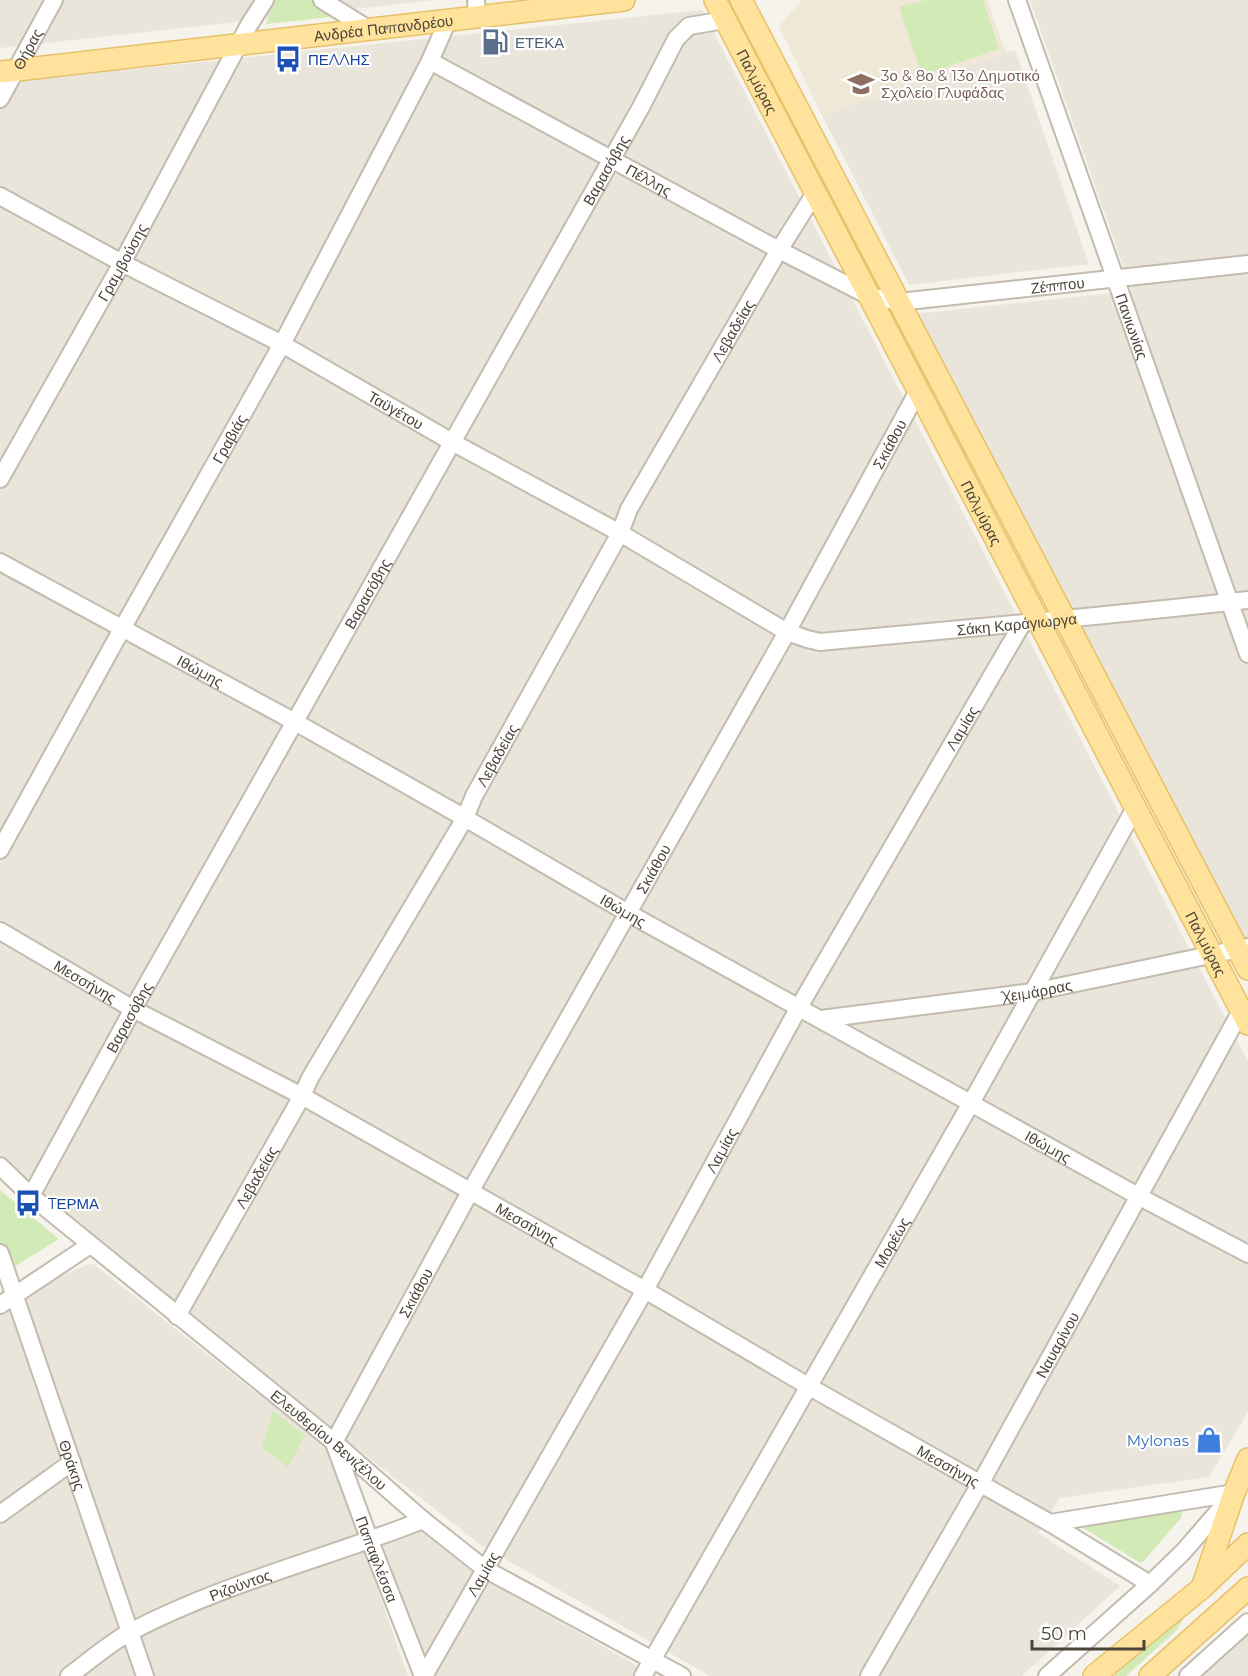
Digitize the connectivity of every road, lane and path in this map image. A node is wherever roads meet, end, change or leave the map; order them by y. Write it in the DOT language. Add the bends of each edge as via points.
graph roads {
  1 [pos="54,0"];
  2 [pos="265,0"];
  3 [pos="322,0"];
  4 [pos="624,0"];
  5 [pos="715,0"];
  6 [pos="741,0"];
  7 [pos="1017,0"];
  8 [pos="477,8"];
  9 [pos="448,20"];
  10 [pos="725,20"];
  11 [pos="370,30"];
  12 [pos="241,44"];
  13 [pos="430,61"];
  14 [pos="8,71"];
  15 [pos="0,99"];
  16 [pos="611,159"];
  17 [pos="815,194"];
  18 [pos="0,196"];
  19 [pos="779,250"];
  20 [pos="122,262"];
  21 [pos="1248,264"];
  22 [pos="1115,278"];
  23 [pos="869,296"];
  24 [pos="899,302"];
  25 [pos="282,344"];
  26 [pos="918,391"];
  27 [pos="452,442"];
  28 [pos="0,479"];
  29 [pos="620,533"];
  30 [pos="0,562"];
  31 [pos="1248,600"];
  32 [pos="1230,602"];
  33 [pos="1064,618"];
  34 [pos="1030,623"];
  35 [pos="122,629"];
  36 [pos="787,632"];
  37 [pos="1248,654"];
  38 [pos="295,722"];
  39 [pos="1135,808"];
  40 [pos="465,818"];
  41 [pos="0,850"];
  42 [pos="628,913"];
  43 [pos="0,932"];
  44 [pos="1243,947"];
  45 [pos="1211,953"];
  46 [pos="1248,969"];
  47 [pos="1033,992"];
  48 [pos="799,1007"];
  49 [pos="133,1009"];
  50 [pos="1245,1018"];
  51 [pos="821,1019"];
  52 [pos="302,1096"];
  53 [pos="971,1103"];
  54 [pos="0,1166"];
  55 [pos="470,1192"];
  56 [pos="31,1196"];
  57 [pos="1138,1196"];
  58 [pos="90,1245"];
  59 [pos="0,1252"];
  60 [pos="1248,1254"];
  61 [pos="645,1290"];
  62 [pos="15,1295"];
  63 [pos="0,1305"];
  64 [pos="177,1316"];
  65 [pos="808,1386"];
  66 [pos="334,1442"];
  67 [pos="1248,1459"];
  68 [pos="72,1462"];
  69 [pos="980,1484"];
  70 [pos="1234,1493"];
  71 [pos="0,1514"];
  72 [pos="423,1520"];
  73 [pos="1050,1523"];
  74 [pos="370,1541"];
  75 [pos="1248,1544"];
  76 [pos="485,1569"];
  77 [pos="1150,1584"];
  78 [pos="1203,1587"];
  79 [pos="1248,1588"];
  80 [pos="1248,1622"];
  81 [pos="130,1632"];
  82 [pos="653,1660"];
  83 [pos="69,1676"];
  84 [pos="145,1676"];
  85 [pos="423,1676"];
  86 [pos="643,1676"];
  87 [pos="682,1676"];
  88 [pos="869,1676"];
  89 [pos="1047,1676"];
  90 [pos="1094,1676"];
  91 [pos="1150,1676"];
  92 [pos="1188,1676"];
  1 -- 14 [label="street, Θήρας"];
  2 -- 12 [label="street, Γραμβούσης"];
  3 -- 11 [label="street"];
  4 -- 8 [label="main road, Ανδρέα Παπανδρέου"];
  5 -- 10 [label="main road, Παλμύρας"];
  6 -- 24 [label="main road, Παλμύρας"];
  7 -- 22 [label="street, Πανιωνίας"];
  8 -- 9 [label="main road, Ανδρέα Παπανδρέου"];
  9 -- 11 [label="main road, Ανδρέα Παπανδρέου"];
  9 -- 13 [label="street, Γραβιάς"];
  10 -- 16 [label="street, Βαρασόβης" via="689,26 676,39"];
  10 -- 17 [label="main road, Παλμύρας"];
  11 -- 12 [label="main road, Ανδρέα Παπανδρέου"];
  12 -- 14 [label="main road, Ανδρέα Παπανδρέου"];
  12 -- 20 [label="street, Γραμβούσης"];
  13 -- 16 [label="street, Πέλλης"];
  13 -- 25 [label="street, Γραβιάς"];
  14 -- 15 [label="street, Θήρας"];
  16 -- 19 [label="street, Πέλλης"];
  16 -- 27 [label="street, Βαρασόβης"];
  17 -- 19 [label="street, Λεβαδείας"];
  17 -- 23 [label="main road, Παλμύρας"];
  18 -- 20 [label="street, Ταϋγέτου"];
  19 -- 23 [label="street, Πέλλης"];
  19 -- 29 [label="street, Λεβαδείας" via="630,509"];
  20 -- 25 [label="street, Ταϋγέτου"];
  20 -- 28 [label="street, Γραμβούσης"];
  21 -- 22 [label="street, Ζέππου"];
  22 -- 24 [label="street, Ζέππου"];
  22 -- 32 [label="street, Πανιωνίας"];
  23 -- 24 [label="street, Ζέππου"];
  23 -- 26 [label="main road, Παλμύρας"];
  24 -- 33 [label="main road, Παλμύρας"];
  25 -- 27 [label="street, Ταϋγέτου"];
  25 -- 35 [label="street, Γραβιάς"];
  26 -- 34 [label="main road, Παλμύρας"];
  26 -- 36 [label="street, Σκιάθου"];
  27 -- 29 [label="street, Ταϋγέτου"];
  27 -- 38 [label="street, Βαρασόβης"];
  29 -- 36 [label="street, Ταϋγέτου"];
  29 -- 40 [label="street, Λεβαδείας"];
  30 -- 35 [label="street, Ιθώμης"];
  31 -- 32 [label="street, Σάκη Καράγιωργα"];
  32 -- 33 [label="street, Σάκη Καράγιωργα"];
  32 -- 37 [label="street, Πανιωνίας"];
  33 -- 34 [label="street, Σάκη Καράγιωργα"];
  33 -- 44 [label="main road, Παλμύρας"];
  34 -- 36 [label="street, Σάκη Καράγιωργα" via="820,642"];
  34 -- 39 [label="main road, Παλμύρας"];
  34 -- 48 [label="street, Λαμίας"];
  35 -- 38 [label="street, Ιθώμης"];
  35 -- 41 [label="street, Γραβιάς"];
  36 -- 42 [label="street, Σκιάθου"];
  38 -- 40 [label="street, Ιθώμης"];
  38 -- 49 [label="street, Βαρασόβης"];
  39 -- 45 [label="main road, Παλμύρας"];
  39 -- 47 [label="street, Μορέως"];
  40 -- 42 [label="street, Ιθώμης"];
  40 -- 52 [label="street, Λεβαδείας"];
  42 -- 48 [label="street, Ιθώμης"];
  42 -- 55 [label="street, Σκιάθου"];
  43 -- 49 [label="street, Μεσσήνης"];
  44 -- 45 [label="street, Χειμάρρας"];
  44 -- 46 [label="main road, Παλμύρας"];
  45 -- 47 [label="street, Χειμάρρας"];
  45 -- 50 [label="main road, Παλμύρας"];
  47 -- 51 [label="street, Χειμάρρας"];
  47 -- 53 [label="street, Μορέως"];
  48 -- 51 [label="street, Ιθώμης"];
  48 -- 61 [label="street, Λαμίας"];
  49 -- 52 [label="street, Μεσσήνης"];
  49 -- 56 [label="street, Βαρασόβης"];
  50 -- 57 [label="street, Ναυαρίνου"];
  51 -- 53 [label="street, Ιθώμης"];
  52 -- 55 [label="street, Μεσσήνης"];
  52 -- 64 [label="street, Λεβαδείας"];
  53 -- 57 [label="street, Ιθώμης"];
  53 -- 65 [label="street, Μορέως"];
  54 -- 56 [label="street, Ελευθερίου Βενιζέλου"];
  55 -- 61 [label="street, Μεσσήνης"];
  55 -- 66 [label="street, Σκιάθου"];
  56 -- 58 [label="street, Ελευθερίου Βενιζέλου"];
  57 -- 60 [label="street, Ιθώμης"];
  57 -- 69 [label="street, Ναυαρίνου"];
  58 -- 62 [label="street"];
  58 -- 64 [label="street, Ελευθερίου Βενιζέλου"];
  59 -- 62 [label="street, Θράκης"];
  61 -- 65 [label="street, Μεσσήνης"];
  61 -- 76 [label="street, Λαμίας"];
  62 -- 63 [label="street"];
  62 -- 68 [label="street, Θράκης"];
  64 -- 66 [label="street, Ελευθερίου Βενιζέλου"];
  65 -- 69 [label="street, Μεσσήνης"];
  65 -- 82 [label="street, Μορέως"];
  66 -- 72 [label="street, Ελευθερίου Βενιζέλου"];
  66 -- 74 [label="street, Παπαφλέσσα"];
  67 -- 70 [label="main road"];
  68 -- 71 [label="street"];
  68 -- 81 [label="street, Θράκης"];
  69 -- 73 [label="street, Μεσσήνης"];
  69 -- 88 [label="street, Ναυαρίνου"];
  70 -- 73 [label="street"];
  70 -- 77 [label="street"];
  70 -- 78 [label="main road"];
  72 -- 74 [label="street, Ριζούντος"];
  72 -- 76 [label="street, Ελευθερίου Βενιζέλου"];
  73 -- 77 [label="street, Μεσσήνης"];
  74 -- 81 [label="street, Ριζούντος" via="201,1598"];
  74 -- 85 [label="street, Παπαφλέσσα"];
  75 -- 78 [label="main road"];
  76 -- 82 [label="street, Ελευθερίου Βενιζέλου"];
  76 -- 85 [label="street, Λαμίας"];
  77 -- 89 [label="street"];
  78 -- 90 [label="main road"];
  79 -- 91 [label="main road"];
  80 -- 92 [label="street"];
  81 -- 83 [label="street, Ριζούντος"];
  81 -- 84 [label="street, Θράκης"];
  82 -- 86 [label="street, Μορέως"];
  82 -- 87 [label="street, Ελευθερίου Βενιζέλου"];
}
